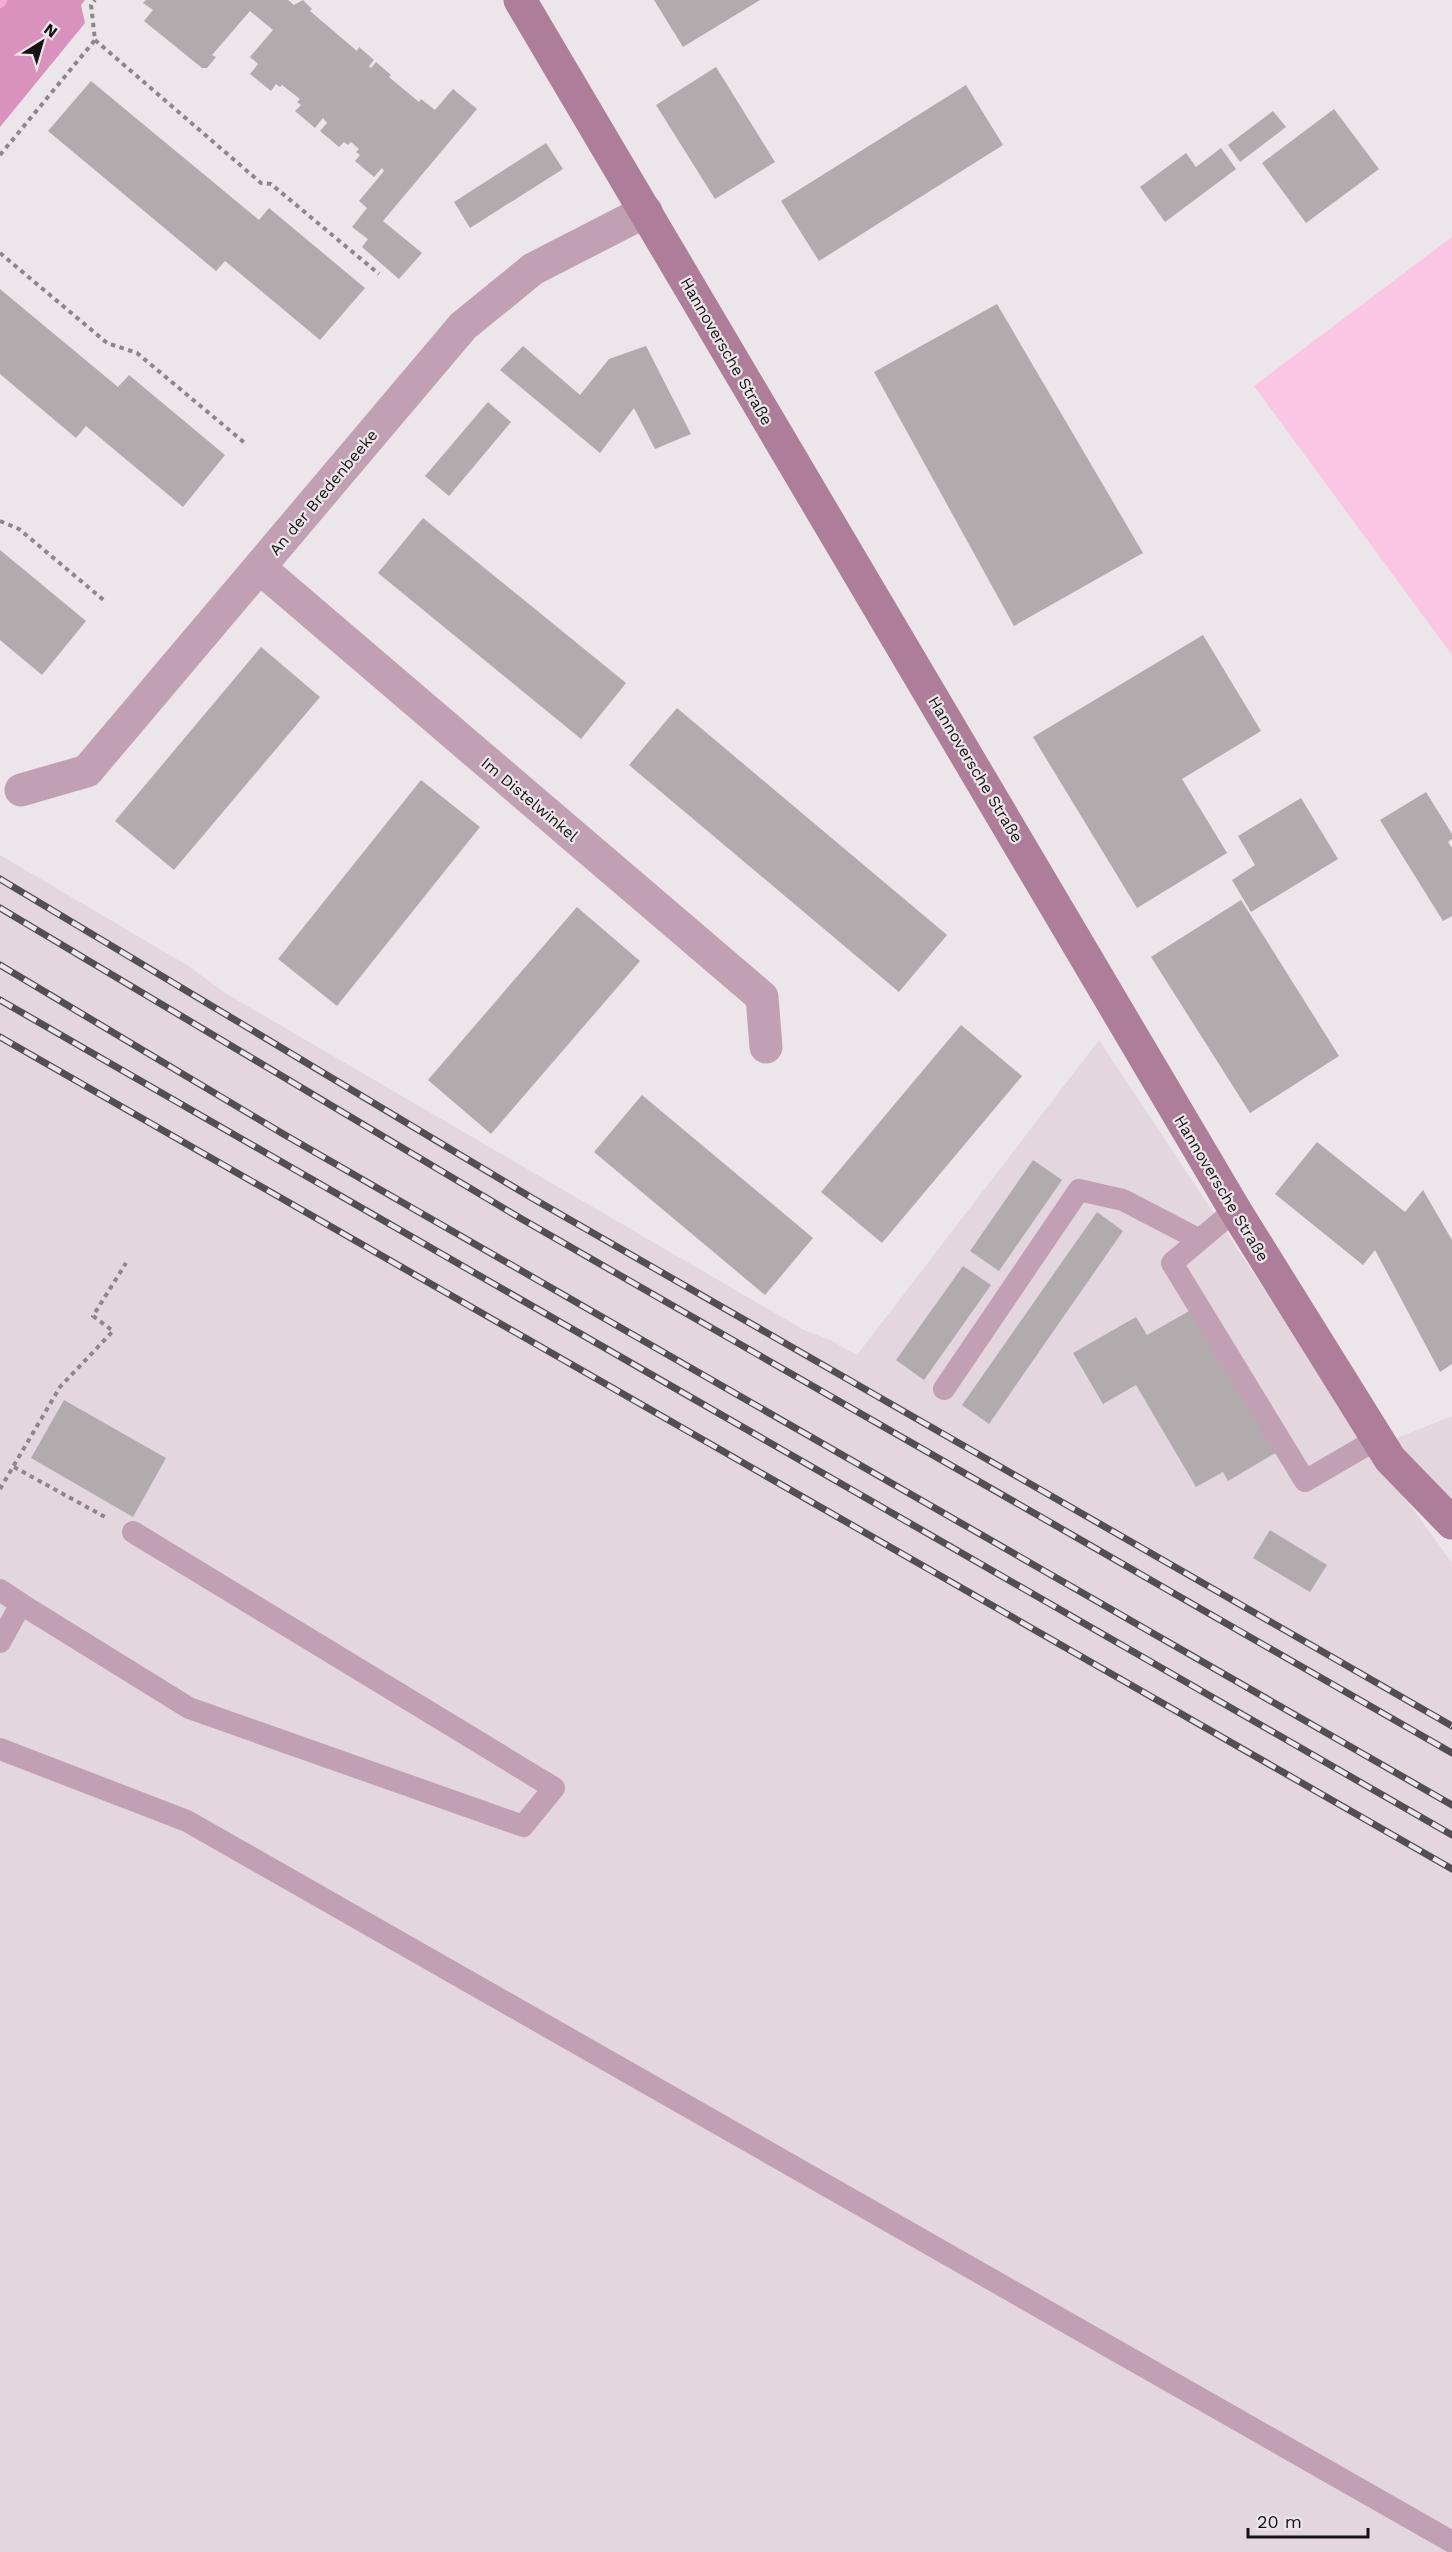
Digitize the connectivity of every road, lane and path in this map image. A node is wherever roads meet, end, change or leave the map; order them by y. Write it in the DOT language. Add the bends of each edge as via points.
graph roads {
  1 [pos="95,0"];
  2 [pos="520,0"];
  3 [pos="95,40"];
  4 [pos="0,155"];
  5 [pos="646,211"];
  6 [pos="0,253"];
  7 [pos="379,274"];
  8 [pos="246,444"];
  9 [pos="0,521"];
  10 [pos="260,568"];
  11 [pos="106,602"];
  12 [pos="21,790"];
  13 [pos="766,1047"];
  14 [pos="1235,1210"];
  15 [pos="1198,1239"];
  16 [pos="126,1263"];
  17 [pos="944,1389"];
  18 [pos="1377,1439"];
  19 [pos="14,1467"];
  20 [pos="0,1489"];
  21 [pos="1452,1523"];
  22 [pos="133,1532"];
  23 [pos="0,1590"];
  24 [pos="21,1604"];
  25 [pos="0,1642"];
  26 [pos="0,1749"];
  27 [pos="1452,2542"];
  1 -- 3 [label="path" via="91,5"];
  2 -- 5 [label="street, Hannoversche Straße"];
  3 -- 4 [label="path"];
  3 -- 7 [label="path" via="261,183 271,184"];
  5 -- 10 [label="street, An der Bredenbeeke" via="533,269 463,326"];
  5 -- 14 [label="street, Hannoversche Straße"];
  6 -- 8 [label="path" via="107,343 137,353"];
  9 -- 11 [label="path" via="19,529"];
  10 -- 12 [label="street, An der Bredenbeeke" via="87,771"];
  10 -- 13 [label="street, Im Distelwinkel" via="762,996"];
  14 -- 15 [label="lane"];
  14 -- 18 [label="street, Hannoversche Straße"];
  15 -- 17 [label="lane" via="1122,1200 1079,1190"];
  15 -- 18 [label="lane" via="1172,1263 1305,1481"];
  16 -- 19 [label="path" via="93,1316 114,1331 60,1387"];
  18 -- 21 [label="street, Hannoversche Straße" via="1390,1459"];
  19 -- 20 [label="path"];
  19 -- 22 [label="path"];
  22 -- 24 [label="lane" via="554,1788 523,1826 189,1708"];
  23 -- 24 [label="lane"];
  24 -- 25 [label="lane"];
  26 -- 27 [label="lane" via="187,1821"];
}
